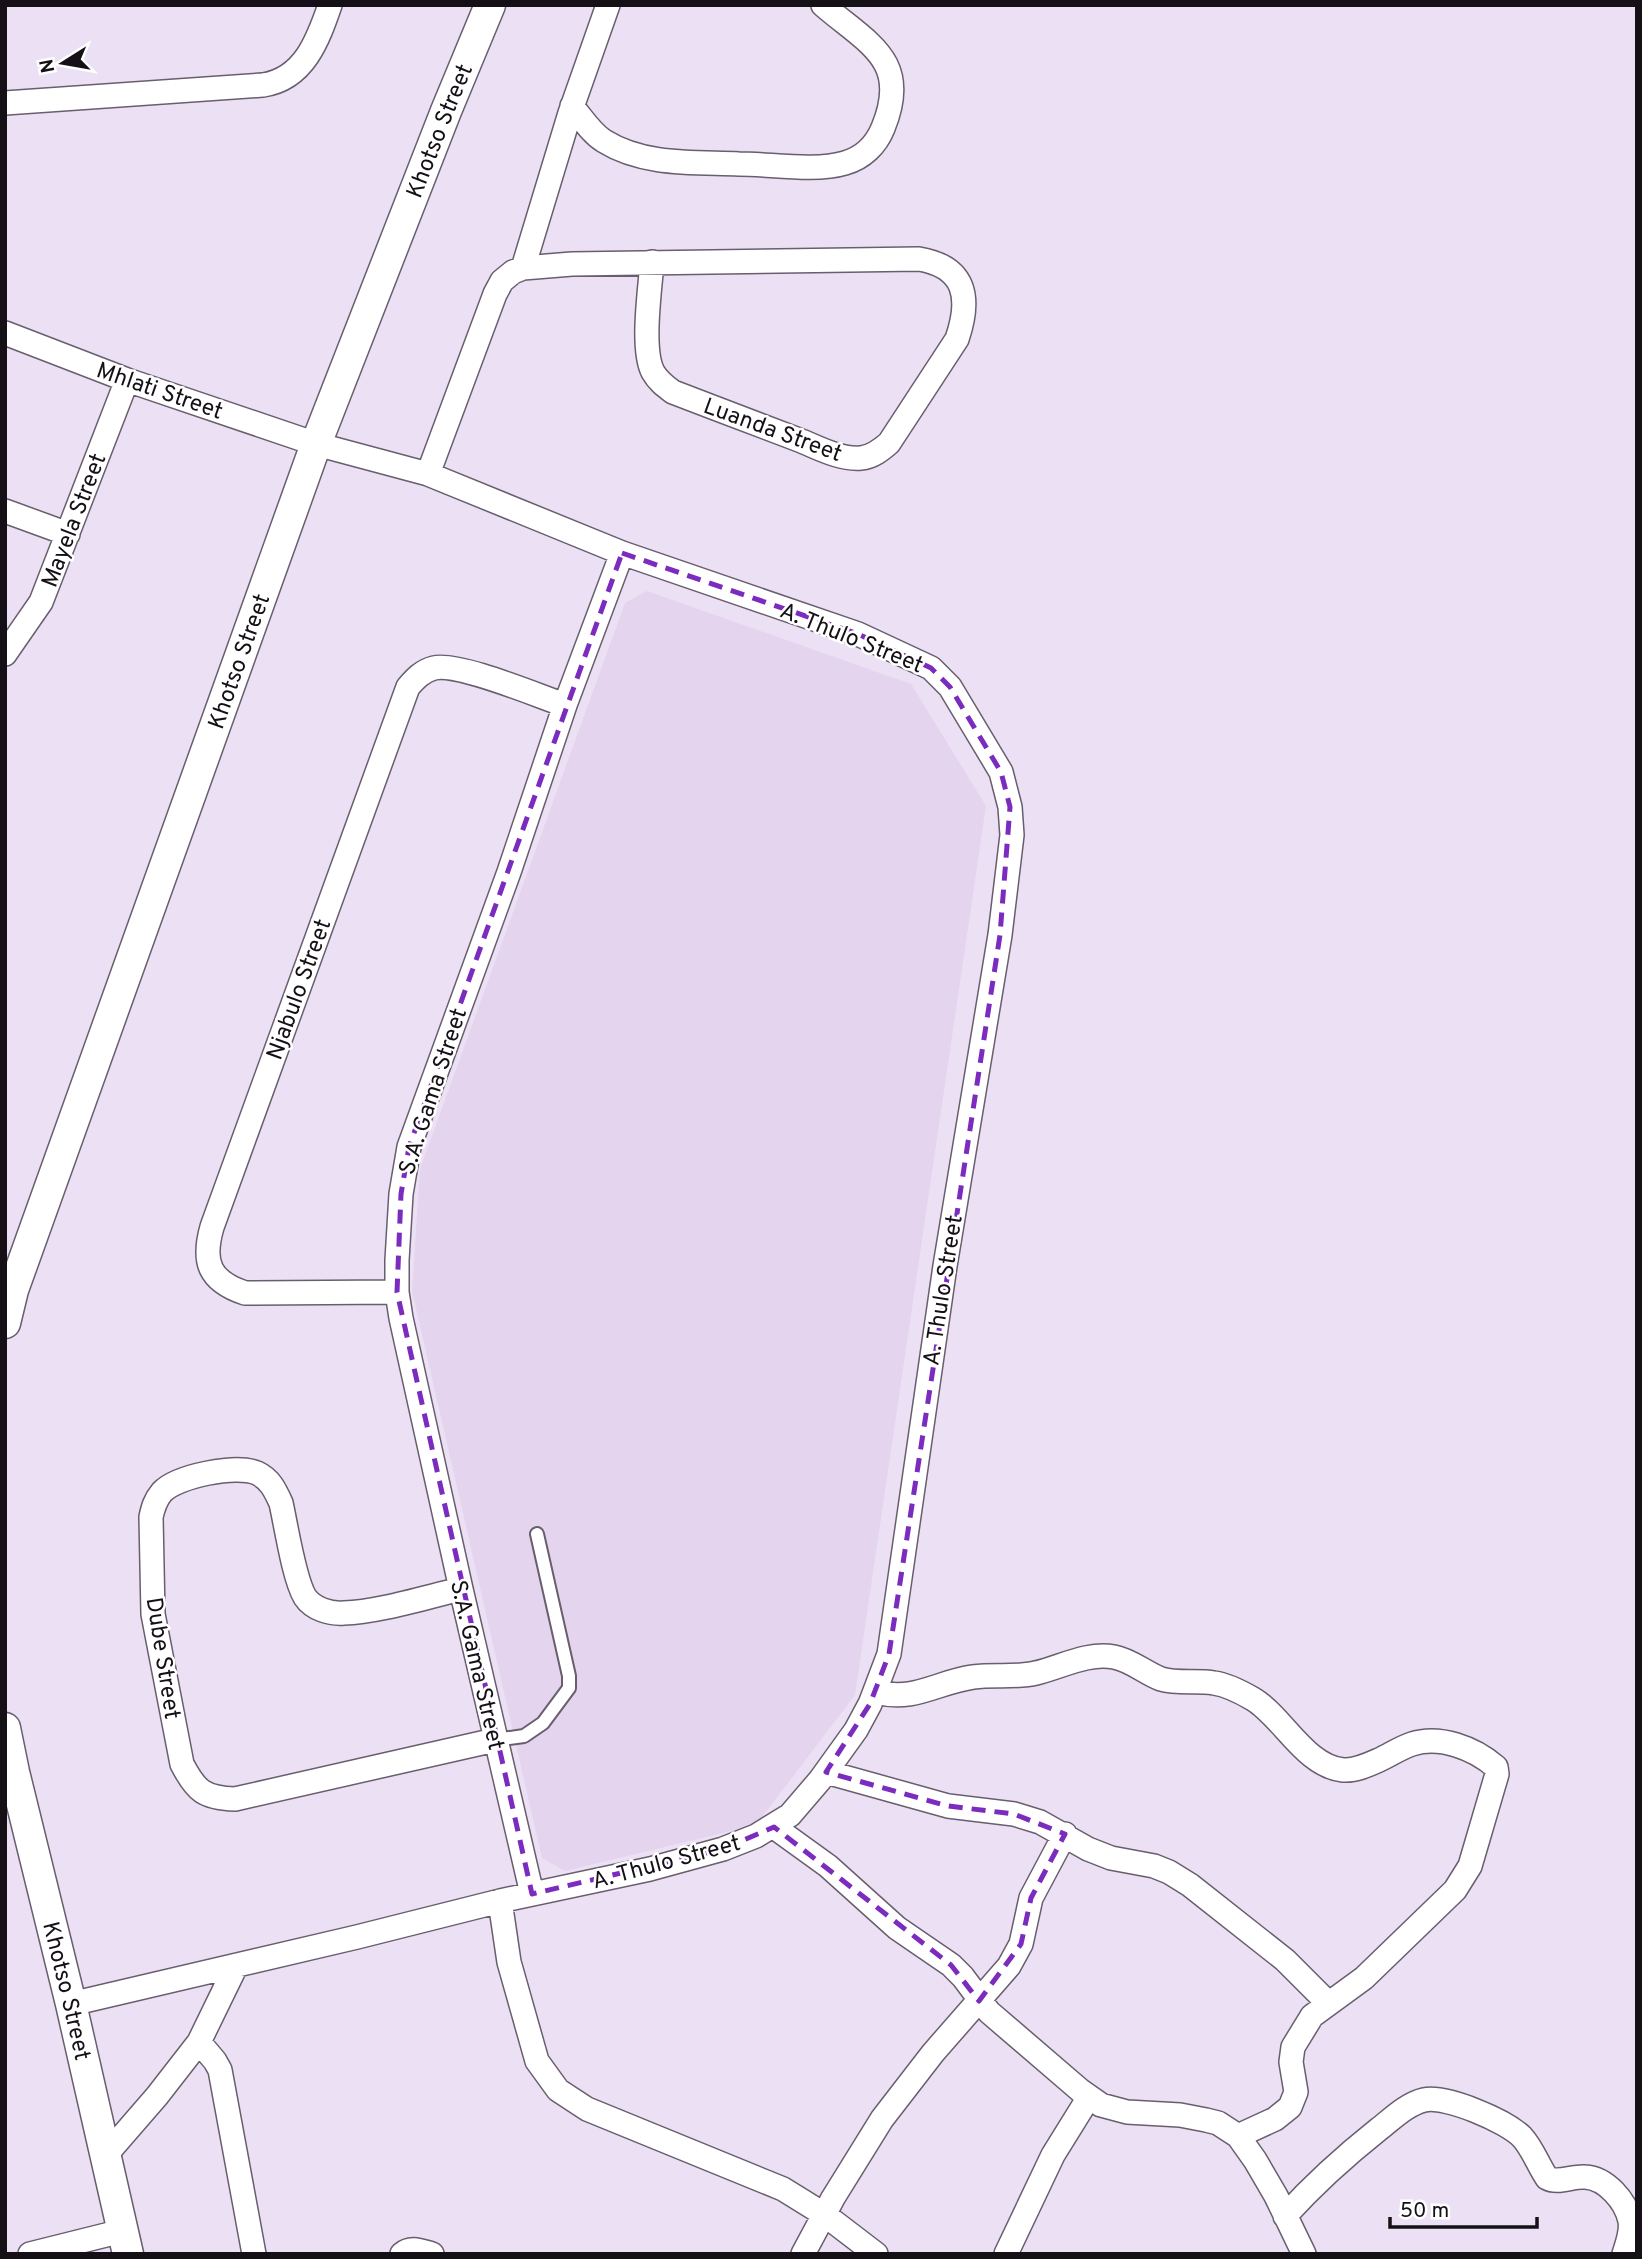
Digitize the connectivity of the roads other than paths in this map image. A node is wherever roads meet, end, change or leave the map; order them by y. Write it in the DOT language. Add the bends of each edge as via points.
graph roads {
  1 [pos="330,5"];
  2 [pos="490,5"];
  3 [pos="608,5"];
  4 [pos="822,5"];
  5 [pos="5,103"];
  6 [pos="572,106"];
  7 [pos="652,262"];
  8 [pos="523,268"];
  9 [pos="5,333"];
  10 [pos="127,380"];
  11 [pos="317,444"];
  12 [pos="428,474"];
  13 [pos="5,511"];
  14 [pos="68,534"];
  15 [pos="622,553"];
  16 [pos="5,654"];
  17 [pos="565,705"];
  18 [pos="397,1292"];
  19 [pos="5,1323"];
  20 [pos="537,1534"];
  21 [pos="461,1589"];
  22 [pos="876,1692"];
  23 [pos="5,1728"];
  24 [pos="495,1740"];
  25 [pos="826,1772"];
  26 [pos="774,1827"];
  27 [pos="1065,1834"];
  28 [pos="533,1894"];
  29 [pos="500,1901"];
  30 [pos="236,1966"];
  31 [pos="979,2001"];
  32 [pos="1328,2003"];
  33 [pos="71,2004"];
  34 [pos="199,2042"];
  35 [pos="1089,2097"];
  36 [pos="1238,2136"];
  37 [pos="105,2155"];
  38 [pos="825,2215"];
  39 [pos="1286,2216"];
  40 [pos="125,2242"];
  41 [pos="30,2254"];
  42 [pos="254,2254"];
  43 [pos="401,2254"];
  44 [pos="432,2254"];
  45 [pos="803,2254"];
  46 [pos="876,2254"];
  47 [pos="1006,2254"];
  48 [pos="1304,2254"];
  49 [pos="1624,2254"];
  1 -- 5 [label="street" via="306,60 291,76 277,82"];
  2 -- 11 [label="street, Khotso Street"];
  3 -- 6 [label="street"];
  4 -- 6 [label="street" via="874,49 892,78 889,114 881,134 864,155 853,160 811,166 649,158 605,142"];
  6 -- 8 [label="street"];
  7 -- 7 [label="street, Luanda Street" via="919,259 937,262 956,277 964,312 957,339 889,443 872,455 855,458 749,422 663,384 655,376 649,354"];
  7 -- 8 [label="street, Luanda Street"];
  8 -- 12 [label="street" via="507,275 495,294"];
  9 -- 10 [label="street, Mhlati Street"];
  10 -- 11 [label="street, Mhlati Street"];
  10 -- 14 [label="street, Mayela Street"];
  11 -- 12 [label="street, A. Thulo Street"];
  11 -- 19 [label="street, Khotso Street"];
  12 -- 15 [label="street, A. Thulo Street"];
  13 -- 14 [label="street"];
  14 -- 16 [label="street, Mayela Street" via="41,602"];
  15 -- 17 [label="street, S.A. Gama Street"];
  15 -- 22 [label="street, A. Thulo Street" via="858,634 931,668 950,687 1008,791 1012,835 1000,935 945,1266 889,1654"];
  17 -- 18 [label="street, S.A. Gama Street" via="409,1147 401,1194"];
  17 -- 18 [label="street, Njabulo Street" via="451,667 430,668 408,687 212,1227 208,1262 218,1279 235,1290"];
  18 -- 21 [label="street, S.A. Gama Street"];
  20 -- 24 [label="lane" via="569,1688 533,1731"];
  21 -- 24 [label="street, S.A. Gama Street"];
  21 -- 24 [label="street, Dube Street" via="341,1614 310,1603 302,1591 275,1490 268,1480 248,1470 192,1476 163,1491 154,1504 153,1614 182,1764 202,1792 235,1799"];
  22 -- 25 [label="street, A. Thulo Street"];
  22 -- 32 [label="street" via="911,1695 962,1679 1023,1675 1112,1656 1159,1678 1221,1684 1241,1693 1261,1704 1302,1747 1339,1769 1361,1767 1414,1744 1436,1741 1473,1752 1494,1765 1497,1774 1470,1866 1455,1890 1364,1978"];
  23 -- 33 [label="street, Khotso Street"];
  24 -- 28 [label="street, S.A. Gama Street"];
  25 -- 26 [label="street, A. Thulo Street"];
  25 -- 27 [label="street" via="948,1806 1014,1814"];
  26 -- 28 [label="street, A. Thulo Street" via="723,1849"];
  26 -- 31 [label="street" via="828,1866 897,1928 951,1965"];
  27 -- 31 [label="street" via="1031,1898 1021,1944"];
  27 -- 32 [label="street" via="1099,1853 1169,1871 1285,1960"];
  28 -- 29 [label="street, A. Thulo Street"];
  29 -- 30 [label="street, A. Thulo Street"];
  29 -- 38 [label="street" via="509,1962 537,2061 558,2090 587,2109 783,2189"];
  30 -- 33 [label="street, A. Thulo Street"];
  30 -- 34 [label="street"];
  31 -- 35 [label="street"];
  31 -- 38 [label="street" via="882,2119"];
  32 -- 36 [label="street" via="1312,2016 1293,2047 1296,2092 1290,2107"];
  33 -- 37 [label="street, Khotso Street"];
  34 -- 37 [label="street"];
  34 -- 42 [label="street" via="215,2061 226,2090"];
  35 -- 36 [label="street" via="1127,2112 1218,2123"];
  35 -- 47 [label="street" via="1053,2155"];
  36 -- 39 [label="street"];
  37 -- 40 [label="street, Khotso Street"];
  38 -- 45 [label="street"];
  38 -- 46 [label="street"];
  39 -- 48 [label="street"];
  39 -- 49 [label="street" via="1387,2122 1416,2103 1433,2099 1502,2123 1522,2138 1552,2181 1585,2177 1601,2181 1621,2201 1630,2222"];
  40 -- 41 [label="street"];
  43 -- 44 [label="street" via="413,2249"];
}
